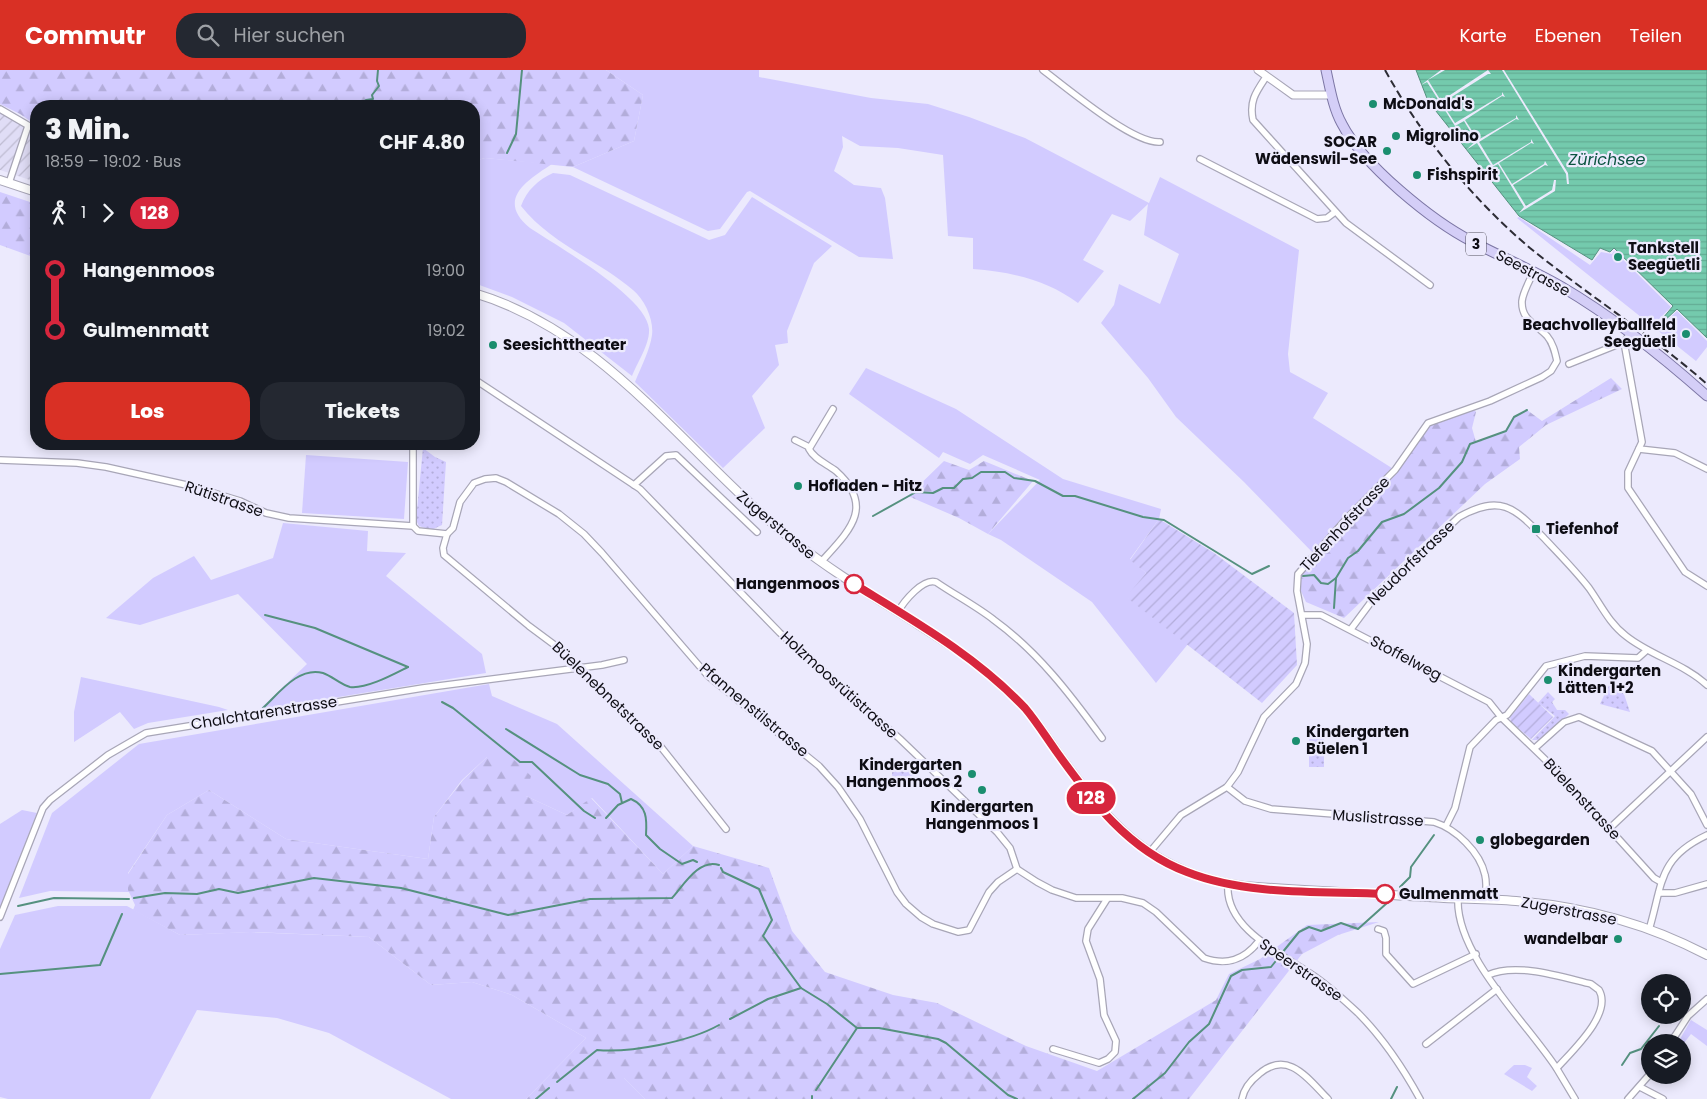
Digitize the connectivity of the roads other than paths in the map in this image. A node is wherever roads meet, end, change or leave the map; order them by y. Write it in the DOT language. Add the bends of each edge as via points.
graph roads {
  1 [pos="1043,70"];
  2 [pos="1258,70"];
  3 [pos="1326,70"];
  4 [pos="1266,77"];
  5 [pos="1331,95"];
  6 [pos="0,109"];
  7 [pos="28,126"];
  8 [pos="1160,142"];
  9 [pos="1200,159"];
  10 [pos="0,180"];
  11 [pos="9,183"];
  12 [pos="30,190"];
  13 [pos="1334,212"];
  14 [pos="1534,271"];
  15 [pos="1430,285"];
  16 [pos="480,295"];
  17 [pos="1627,338"];
  18 [pos="1569,364"];
  19 [pos="480,383"];
  20 [pos="1707,396"];
  21 [pos="833,408"];
  22 [pos="795,440"];
  23 [pos="809,447"];
  24 [pos="1638,449"];
  25 [pos="413,450"];
  26 [pos="0,460"];
  27 [pos="1707,469"];
  28 [pos="634,485"];
  29 [pos="413,526"];
  30 [pos="756,532"];
  31 [pos="447,534"];
  32 [pos="821,562"];
  33 [pos="1707,586"];
  34 [pos="898,612"];
  35 [pos="1302,615"];
  36 [pos="1351,629"];
  37 [pos="1646,650"];
  38 [pos="624,660"];
  39 [pos="578,668"];
  40 [pos="1707,685"];
  41 [pos="1501,717"];
  42 [pos="1707,737"];
  43 [pos="1102,738"];
  44 [pos="1535,748"];
  45 [pos="1670,771"];
  46 [pos="1227,787"];
  47 [pos="1707,825"];
  48 [pos="1446,826"];
  49 [pos="1610,828"];
  50 [pos="726,829"];
  51 [pos="1707,835"];
  52 [pos="1149,852"];
  53 [pos="1017,869"];
  54 [pos="1661,882"];
  55 [pos="1228,884"];
  56 [pos="1707,884"];
  57 [pos="1659,893"];
  58 [pos="1458,898"];
  59 [pos="1107,899"];
  60 [pos="1486,899"];
  61 [pos="0,917"];
  62 [pos="1378,929"];
  63 [pos="1648,930"];
  64 [pos="1259,941"];
  65 [pos="1476,954"];
  66 [pos="1707,955"];
  67 [pos="1488,975"];
  68 [pos="1497,989"];
  69 [pos="1705,1002"];
  70 [pos="1676,1034"];
  71 [pos="1426,1044"];
  72 [pos="1053,1049"];
  73 [pos="1556,1068"];
  74 [pos="1642,1084"];
  75 [pos="1640,1087"];
  76 [pos="1242,1099"];
  77 [pos="1328,1099"];
  78 [pos="1420,1099"];
  79 [pos="1574,1099"];
  80 [pos="1628,1099"];
  81 [pos="1662,1099"];
  1 -- 8 [label="street" via="1129,132 1149,142"];
  2 -- 4 [label="street"];
  3 -- 5 [label="main road, Seestrasse / 3"];
  4 -- 5 [label="street" via="1293,95"];
  4 -- 13 [label="street" via="1253,96 1253,120"];
  5 -- 14 [label="main road, Seestrasse / 3" via="1358,149 1387,178 1437,219 1472,242"];
  6 -- 7 [label="street"];
  7 -- 11 [label="street"];
  9 -- 13 [label="street" via="1317,219 1328,218"];
  10 -- 11 [label="main road"];
  11 -- 12 [label="main road"];
  13 -- 15 [label="street"];
  14 -- 17 [label="main road, Seestrasse / 3" via="1563,287"];
  14 -- 35 [label="street, Tiefenhofstrasse" via="1522,300 1524,314 1552,344 1557,361 1551,371 1490,401 1428,423 1395,470 1298,574 1296,583"];
  16 -- 32 [label="main road, Zugerstrasse" via="512,306 558,330 598,359 754,508"];
  17 -- 18 [label="street"];
  17 -- 20 [label="main road, Seestrasse / 3"];
  17 -- 24 [label="street" via="1642,442"];
  19 -- 28 [label="street, Holzmoosrütistrasse"];
  21 -- 23 [label="street"];
  22 -- 23 [label="street"];
  23 -- 32 [label="street" via="810,452 845,481 858,505 852,525"];
  24 -- 27 [label="street" via="1675,453"];
  24 -- 33 [label="street" via="1628,472 1628,488 1685,572"];
  25 -- 29 [label="street"];
  26 -- 29 [label="street, Rütistrasse" via="106,467 191,486 289,518"];
  28 -- 30 [label="street" via="666,456 676,455"];
  28 -- 53 [label="street, Holzmoosrütistrasse" via="780,633 900,739 997,832 1010,848"];
  29 -- 31 [label="street, Rütistrasse" via="418,530"];
  31 -- 39 [label="street, Büelenebnetstrasse" via="444,555 564,652"];
  31 -- 53 [label="street, Pfannenstilstrasse" via="453,528 466,491 474,483 496,478 559,514 584,534 708,676 800,748 832,780 860,819 897,892 921,918 958,932 970,930 989,892"];
  32 -- 34 [label="main road, Zugerstrasse"];
  34 -- 43 [label="street" via="907,599 927,582 936,582 1023,643 1070,692"];
  34 -- 52 [label="main road, Zugerstrasse" via="969,658 1026,709 1084,790 1115,825"];
  35 -- 36 [label="street, Stoffelweg" via="1321,615"];
  35 -- 46 [label="street, Tiefenhofstrasse" via="1307,644 1296,684 1264,717 1238,772"];
  36 -- 37 [label="street, Neudorfstrasse" via="1377,594 1459,517 1481,507 1501,506 1514,509 1528,520 1572,566 1611,623"];
  36 -- 41 [label="street, Stoffelweg" via="1478,696 1496,708"];
  37 -- 40 [label="street, Neudorfstrasse" via="1686,669"];
  37 -- 41 [label="street" via="1638,658 1585,656 1546,666 1516,704"];
  38 -- 39 [label="street, Chalchtarenstrasse"];
  39 -- 50 [label="street, Büelenebnetstrasse" via="661,747"];
  39 -- 61 [label="street, Chalchtarenstrasse" via="433,686 146,733 108,755 44,808"];
  41 -- 44 [label="street, Büelenstrasse"];
  41 -- 48 [label="street" via="1470,747 1456,808"];
  42 -- 45 [label="street"];
  44 -- 45 [label="street" via="1564,722 1579,717 1652,751"];
  44 -- 49 [label="street, Büelenstrasse"];
  45 -- 47 [label="street" via="1691,794"];
  45 -- 49 [label="street"];
  46 -- 48 [label="street, Muslistrasse" via="1245,802 1271,809 1434,822"];
  46 -- 52 [label="street, Tiefenhofstrasse" via="1181,815"];
  48 -- 60 [label="street, Muslistrasse" via="1464,841 1483,868"];
  49 -- 54 [label="street, Büelenstrasse"];
  51 -- 54 [label="street" via="1676,854"];
  52 -- 55 [label="main road, Zugerstrasse" via="1185,872"];
  53 -- 59 [label="street" via="1063,895 1086,900"];
  54 -- 57 [label="street"];
  55 -- 58 [label="main road, Zugerstrasse"];
  55 -- 64 [label="street, Speerstrasse" via="1232,906"];
  56 -- 57 [label="street" via="1675,893"];
  57 -- 63 [label="street"];
  58 -- 60 [label="main road, Zugerstrasse"];
  58 -- 65 [label="street" via="1461,927"];
  59 -- 64 [label="street" via="1122,898 1143,903 1204,958 1214,961 1237,960 1249,953"];
  59 -- 72 [label="street" via="1088,928 1086,941 1100,979 1104,1015 1116,1041 1115,1052 1099,1063"];
  60 -- 63 [label="main road, Zugerstrasse" via="1580,910"];
  62 -- 65 [label="street" via="1384,931 1386,954 1413,984"];
  63 -- 66 [label="main road, Zugerstrasse"];
  64 -- 78 [label="street, Speerstrasse" via="1333,990 1365,1020 1398,1061"];
  65 -- 67 [label="street"];
  67 -- 68 [label="street"];
  67 -- 73 [label="street" via="1510,968 1587,983 1599,990 1602,1004 1596,1020"];
  68 -- 71 [label="street"];
  68 -- 73 [label="street"];
  69 -- 70 [label="street" via="1688,1016"];
  73 -- 79 [label="street"];
  74 -- 75 [label="street"];
  75 -- 80 [label="street"];
  75 -- 81 [label="street"];
  76 -- 77 [label="street" via="1247,1086 1257,1075 1270,1066 1283,1064 1297,1069"];
}
